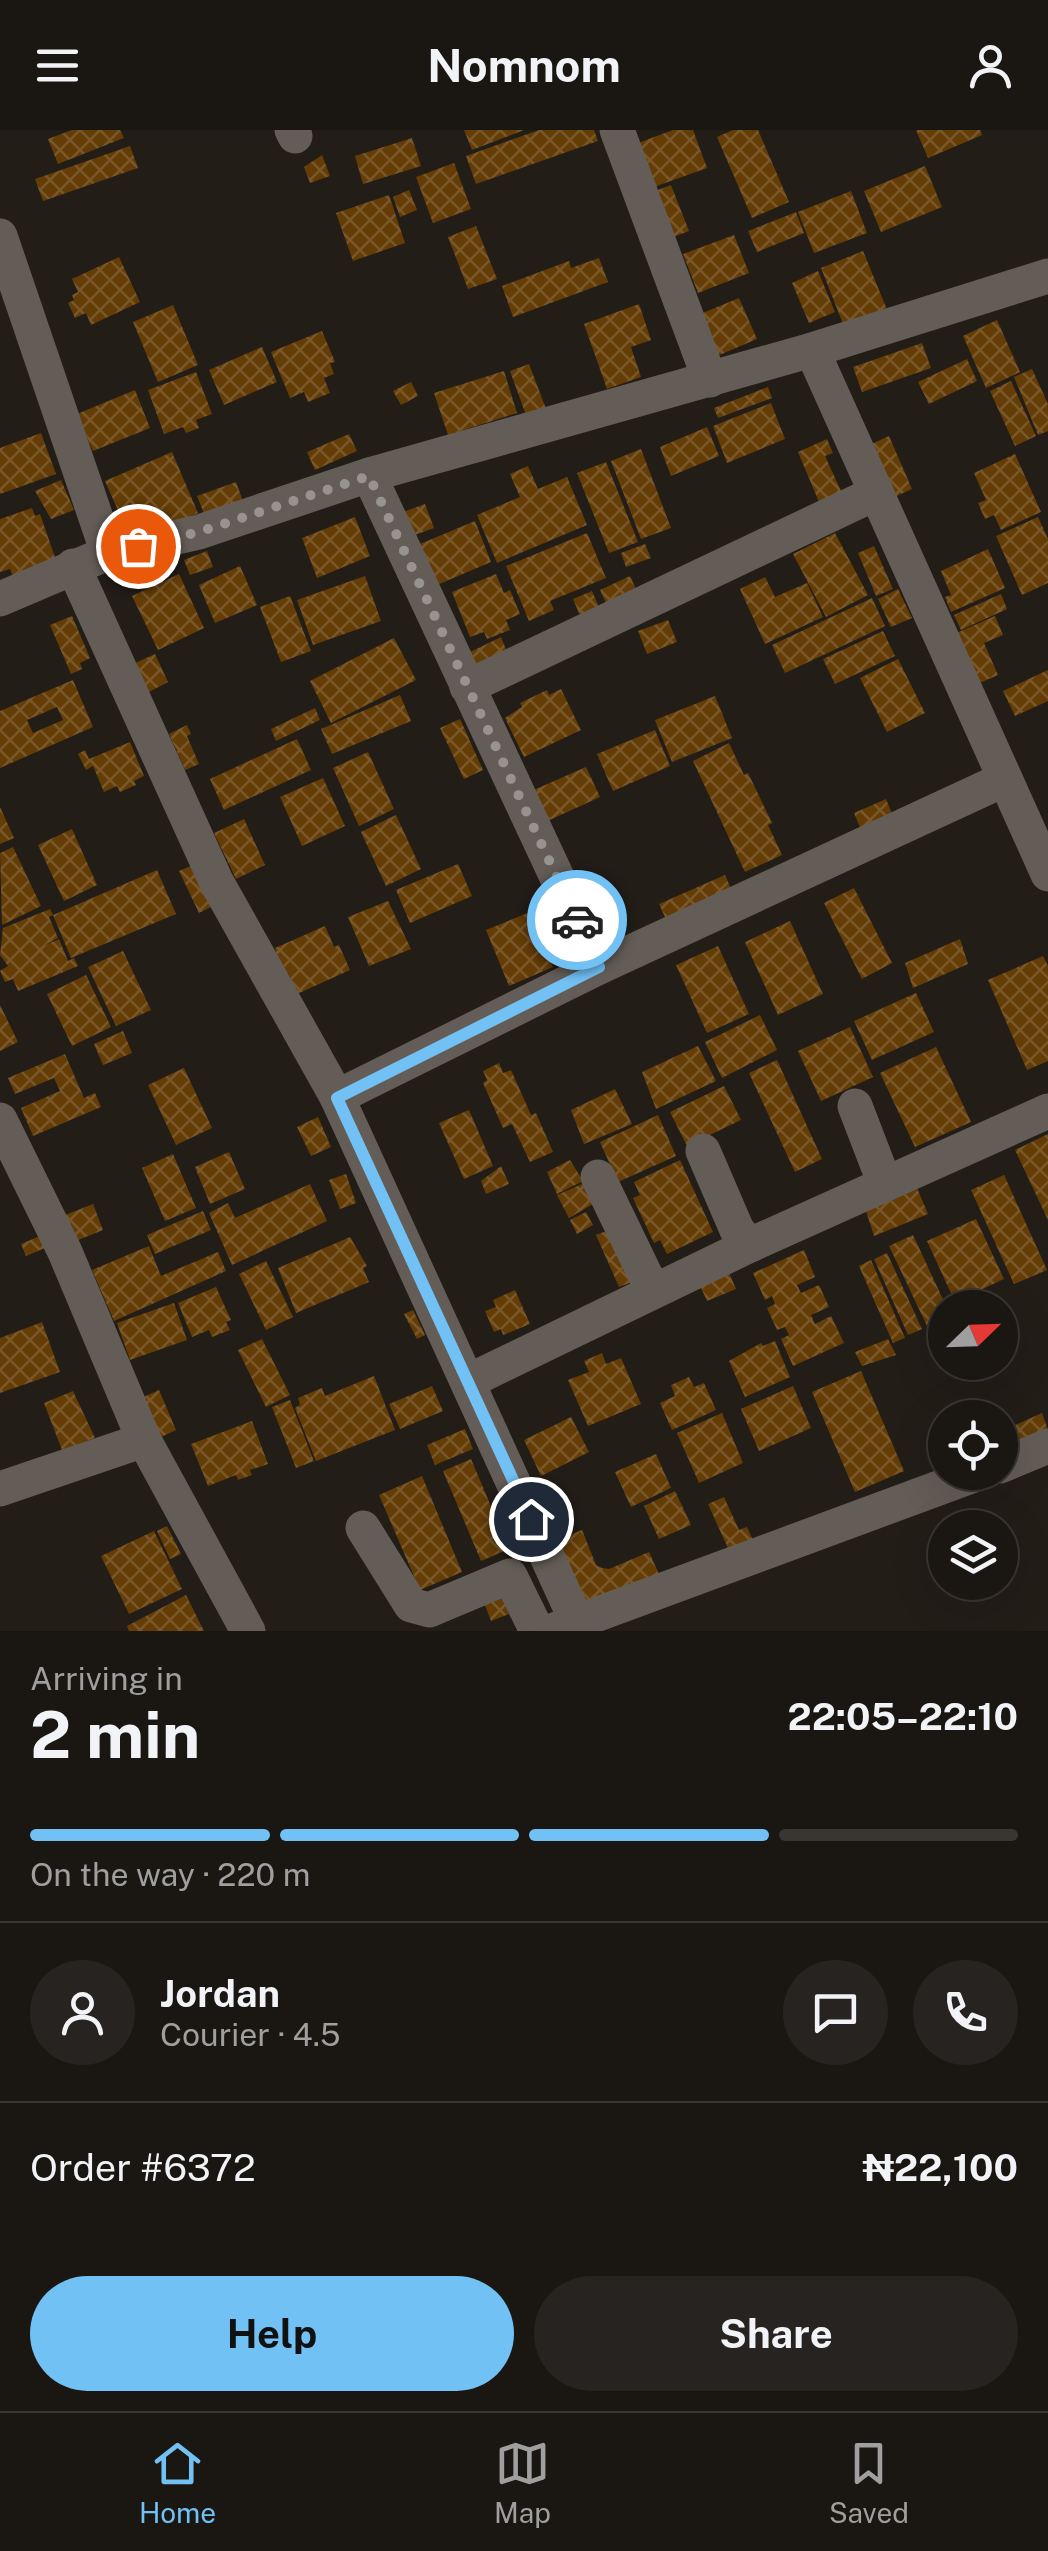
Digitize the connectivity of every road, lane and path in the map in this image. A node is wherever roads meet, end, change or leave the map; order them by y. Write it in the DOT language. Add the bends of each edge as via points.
graph roads {
  1 [pos="616,130"];
  2 [pos="0,236"];
  3 [pos="1048,276"];
  4 [pos="6,277"];
  5 [pos="812,350"];
  6 [pos="710,380"];
  7 [pos="369,476"];
  8 [pos="876,493"];
  9 [pos="108,553"];
  10 [pos="73,566"];
  11 [pos="0,599"];
  12 [pos="467,687"];
  13 [pos="1005,779"];
  14 [pos="1048,874"];
  15 [pos="599,967"];
  16 [pos="337,1098"];
  17 [pos="855,1106"];
  18 [pos="1048,1112"];
  19 [pos="0,1120"];
  20 [pos="703,1151"];
  21 [pos="598,1176"];
  22 [pos="886,1184"];
  23 [pos="750,1246"];
  24 [pos="654,1291"];
  25 [pos="469,1381"];
  26 [pos="144,1440"];
  27 [pos="1048,1446"];
  28 [pos="1018,1458"];
  29 [pos="0,1489"];
  30 [pos="933,1490"];
  31 [pos="364,1528"];
  32 [pos="564,1627"];
  33 [pos="248,1631"];
  34 [pos="537,1631"];
  1 -- 6 [label="street"];
  2 -- 4 [label="street"];
  3 -- 5 [label="street"];
  4 -- 9 [label="street"];
  5 -- 6 [label="street"];
  5 -- 8 [label="street"];
  6 -- 7 [label="street"];
  7 -- 9 [label="street" via="199,532"];
  7 -- 12 [label="street"];
  8 -- 12 [label="street"];
  8 -- 13 [label="street"];
  9 -- 10 [label="street"];
  10 -- 11 [label="street"];
  10 -- 16 [label="street" via="216,881"];
  12 -- 15 [label="street"];
  13 -- 14 [label="street"];
  13 -- 15 [label="street"];
  15 -- 16 [label="street"];
  16 -- 25 [label="street"];
  17 -- 22 [label="street"];
  18 -- 22 [label="street"];
  19 -- 26 [label="street" via="65,1252"];
  20 -- 23 [label="street"];
  21 -- 24 [label="street"];
  22 -- 23 [label="street"];
  23 -- 24 [label="street"];
  24 -- 25 [label="street"];
  25 -- 32 [label="street"];
  26 -- 29 [label="street"];
  26 -- 33 [label="street"];
  27 -- 28 [label="street"];
  30 -- 32 [label="street"];
  31 -- 34 [label="street" via="411,1606 428,1610 510,1576"];
}
